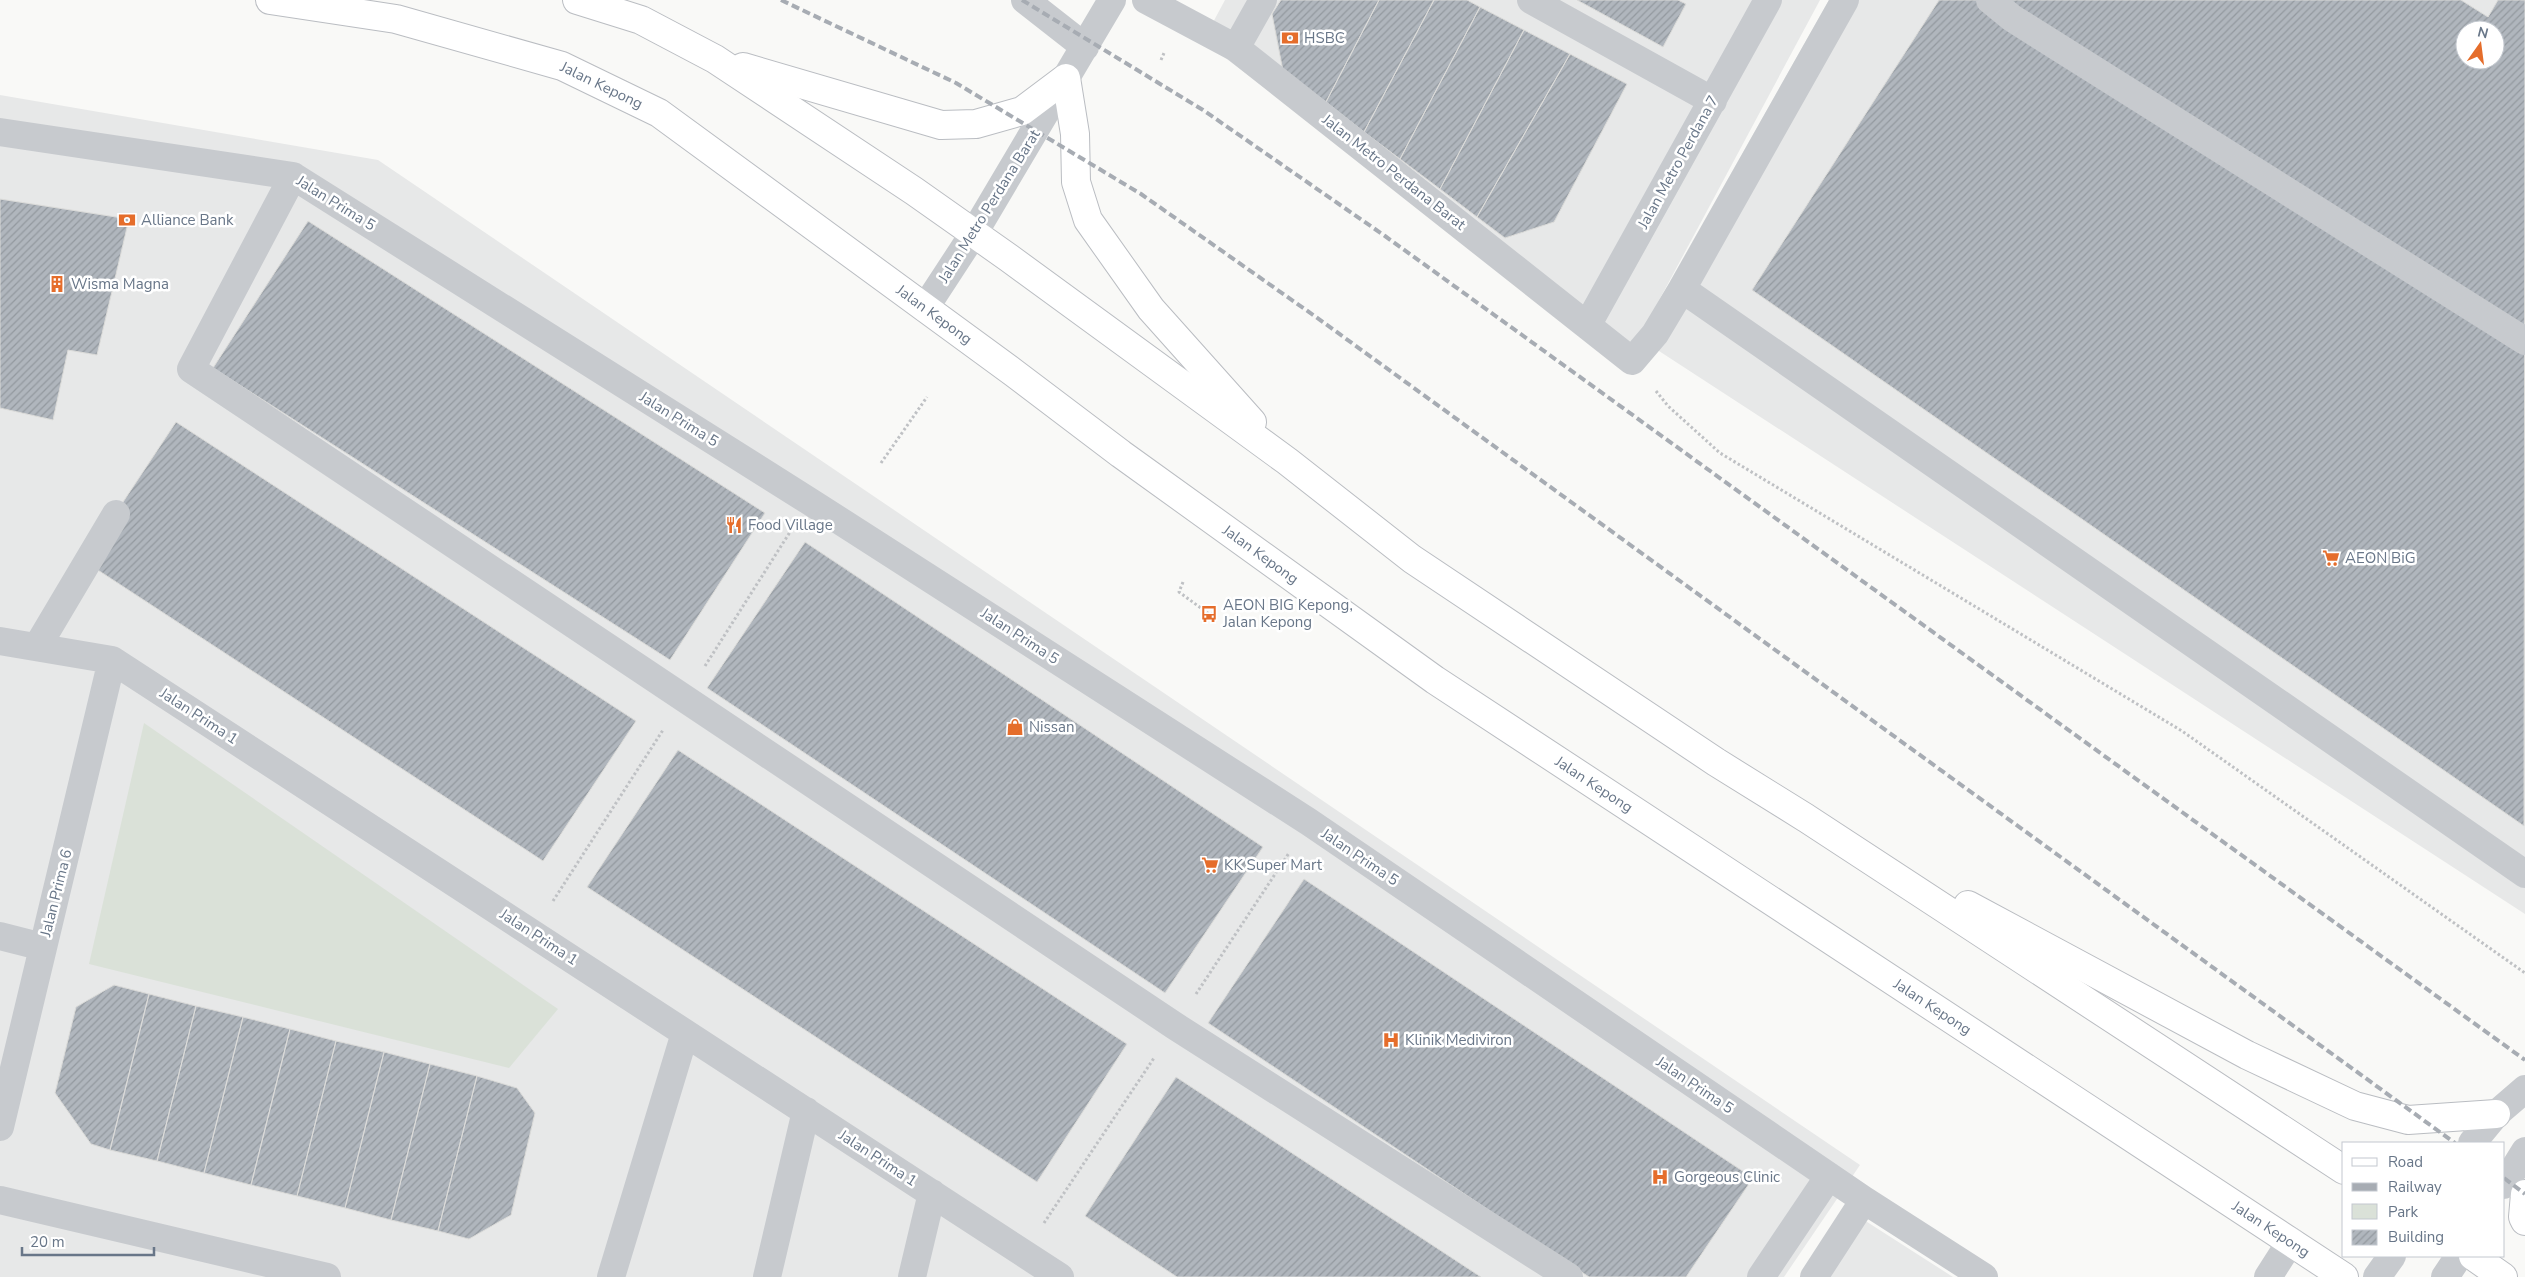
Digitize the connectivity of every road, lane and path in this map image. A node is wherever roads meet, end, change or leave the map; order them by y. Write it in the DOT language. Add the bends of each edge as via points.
graph roads {
  1 [pos="270,0"];
  2 [pos="577,0"];
  3 [pos="1025,0"];
  4 [pos="1112,0"];
  5 [pos="1146,0"];
  6 [pos="1263,0"];
  7 [pos="1531,0"];
  8 [pos="1768,0"];
  9 [pos="1845,0"];
  10 [pos="1990,0"];
  11 [pos="1085,47"];
  12 [pos="1236,48"];
  13 [pos="715,59"];
  14 [pos="1066,78"];
  15 [pos="1712,101"];
  16 [pos="0,132"];
  17 [pos="293,176"];
  18 [pos="974,233"];
  19 [pos="1682,289"];
  20 [pos="925,308"];
  21 [pos="1588,324"];
  22 [pos="2525,341"];
  23 [pos="1632,361"];
  24 [pos="927,397"];
  25 [pos="1286,461"];
  26 [pos="881,463"];
  27 [pos="116,514"];
  28 [pos="790,532"];
  29 [pos="780,548"];
  30 [pos="1183,582"];
  31 [pos="1214,606"];
  32 [pos="0,641"];
  33 [pos="37,647"];
  34 [pos="112,660"];
  35 [pos="1806,818"];
  36 [pos="1292,849"];
  37 [pos="577,865"];
  38 [pos="2525,874"];
  39 [pos="566,882"];
  40 [pos="1266,888"];
  41 [pos="0,936"];
  42 [pos="43,947"];
  43 [pos="2525,973"];
  44 [pos="685,1033"];
  45 [pos="2525,1089"];
  46 [pos="806,1111"];
  47 [pos="2496,1114"];
  48 [pos="0,1127"];
  49 [pos="2473,1142"];
  50 [pos="2525,1151"];
  51 [pos="2342,1169"];
  52 [pos="1829,1176"];
  53 [pos="2505,1183"];
  54 [pos="1069,1184"];
  55 [pos="932,1193"];
  56 [pos="2525,1194"];
  57 [pos="0,1200"];
  58 [pos="1864,1200"];
  59 [pos="1055,1205"];
  60 [pos="2525,1221"];
  61 [pos="2292,1240"];
  62 [pos="2391,1257"];
  63 [pos="2457,1257"];
  64 [pos="2474,1257"];
  65 [pos="327,1277"];
  66 [pos="611,1277"];
  67 [pos="767,1277"];
  68 [pos="912,1277"];
  69 [pos="1060,1277"];
  70 [pos="1569,1277"];
  71 [pos="1761,1277"];
  72 [pos="1814,1277"];
  73 [pos="1984,1277"];
  74 [pos="2268,1277"];
  75 [pos="2344,1277"];
  76 [pos="2378,1277"];
  77 [pos="2444,1277"];
  78 [pos="2503,1277"];
  1 -- 20 [label="main road, Jalan Kepong" via="396,19 562,66 659,113"];
  2 -- 13 [label="main road" via="641,20"];
  3 -- 11 [label="street"];
  4 -- 11 [label="street, Jalan Metro Perdana Barat"];
  5 -- 12 [label="street, Jalan Metro Perdana Barat"];
  6 -- 12 [label="street"];
  7 -- 15 [label="street"];
  8 -- 15 [label="street, Jalan Metro Perdana 7"];
  9 -- 19 [label="street"];
  10 -- 22 [label="street" via="2012,18"];
  11 -- 14 [label="street, Jalan Metro Perdana Barat"];
  12 -- 21 [label="street, Jalan Metro Perdana Barat"];
  13 -- 14 [label="main road" via="941,125 976,124 1022,111"];
  13 -- 18 [label="main road"];
  14 -- 18 [label="street, Jalan Metro Perdana Barat"];
  14 -- 25 [label="main road" via="1075,134 1076,182 1088,220 1151,309"];
  15 -- 21 [label="street, Jalan Metro Perdana 7"];
  16 -- 17 [label="street, Jalan Prima 5"];
  17 -- 52 [label="street, Jalan Prima 5" via="801,496 1301,817"];
  17 -- 70 [label="street" via="191,369 1175,1026"];
  18 -- 20 [label="street, Jalan Metro Perdana Barat"];
  18 -- 25 [label="main road"];
  19 -- 23 [label="street" via="1654,334"];
  19 -- 38 [label="street"];
  20 -- 61 [label="main road, Jalan Kepong" via="1435,680"];
  21 -- 23 [label="street, Jalan Metro Perdana Barat"];
  23 -- 43 [label="path" via="1668,406 1720,453 2182,731"];
  24 -- 26 [label="path"];
  25 -- 35 [label="main road" via="1412,559 1716,762"];
  27 -- 33 [label="street"];
  28 -- 29 [label="path"];
  30 -- 31 [label="path" via="1179,592 1210,614 1214,612"];
  32 -- 33 [label="street, Jalan Prima 1"];
  33 -- 34 [label="street, Jalan Prima 1"];
  34 -- 42 [label="street, Jalan Prima 6"];
  34 -- 44 [label="street, Jalan Prima 1"];
  35 -- 47 [label="main road" via="2247,1055 2355,1106 2408,1120"];
  35 -- 51 [label="main road"];
  36 -- 40 [label="path"];
  37 -- 39 [label="path"];
  41 -- 42 [label="street"];
  42 -- 48 [label="street, Jalan Prima 6"];
  44 -- 46 [label="street, Jalan Prima 1"];
  44 -- 66 [label="street"];
  45 -- 47 [label="street"];
  46 -- 55 [label="street, Jalan Prima 1"];
  46 -- 67 [label="street"];
  47 -- 49 [label="street"];
  50 -- 53 [label="street"];
  52 -- 58 [label="street, Jalan Prima 5"];
  52 -- 71 [label="street"];
  54 -- 59 [label="path"];
  55 -- 68 [label="street"];
  55 -- 69 [label="street, Jalan Prima 1"];
  56 -- 60 [label="main road"];
  57 -- 65 [label="street"];
  58 -- 72 [label="street"];
  58 -- 73 [label="street, Jalan Prima 5"];
  61 -- 74 [label="street"];
  61 -- 75 [label="main road, Jalan Kepong"];
  62 -- 76 [label="street"];
  63 -- 77 [label="street"];
  64 -- 78 [label="main road"];
}
